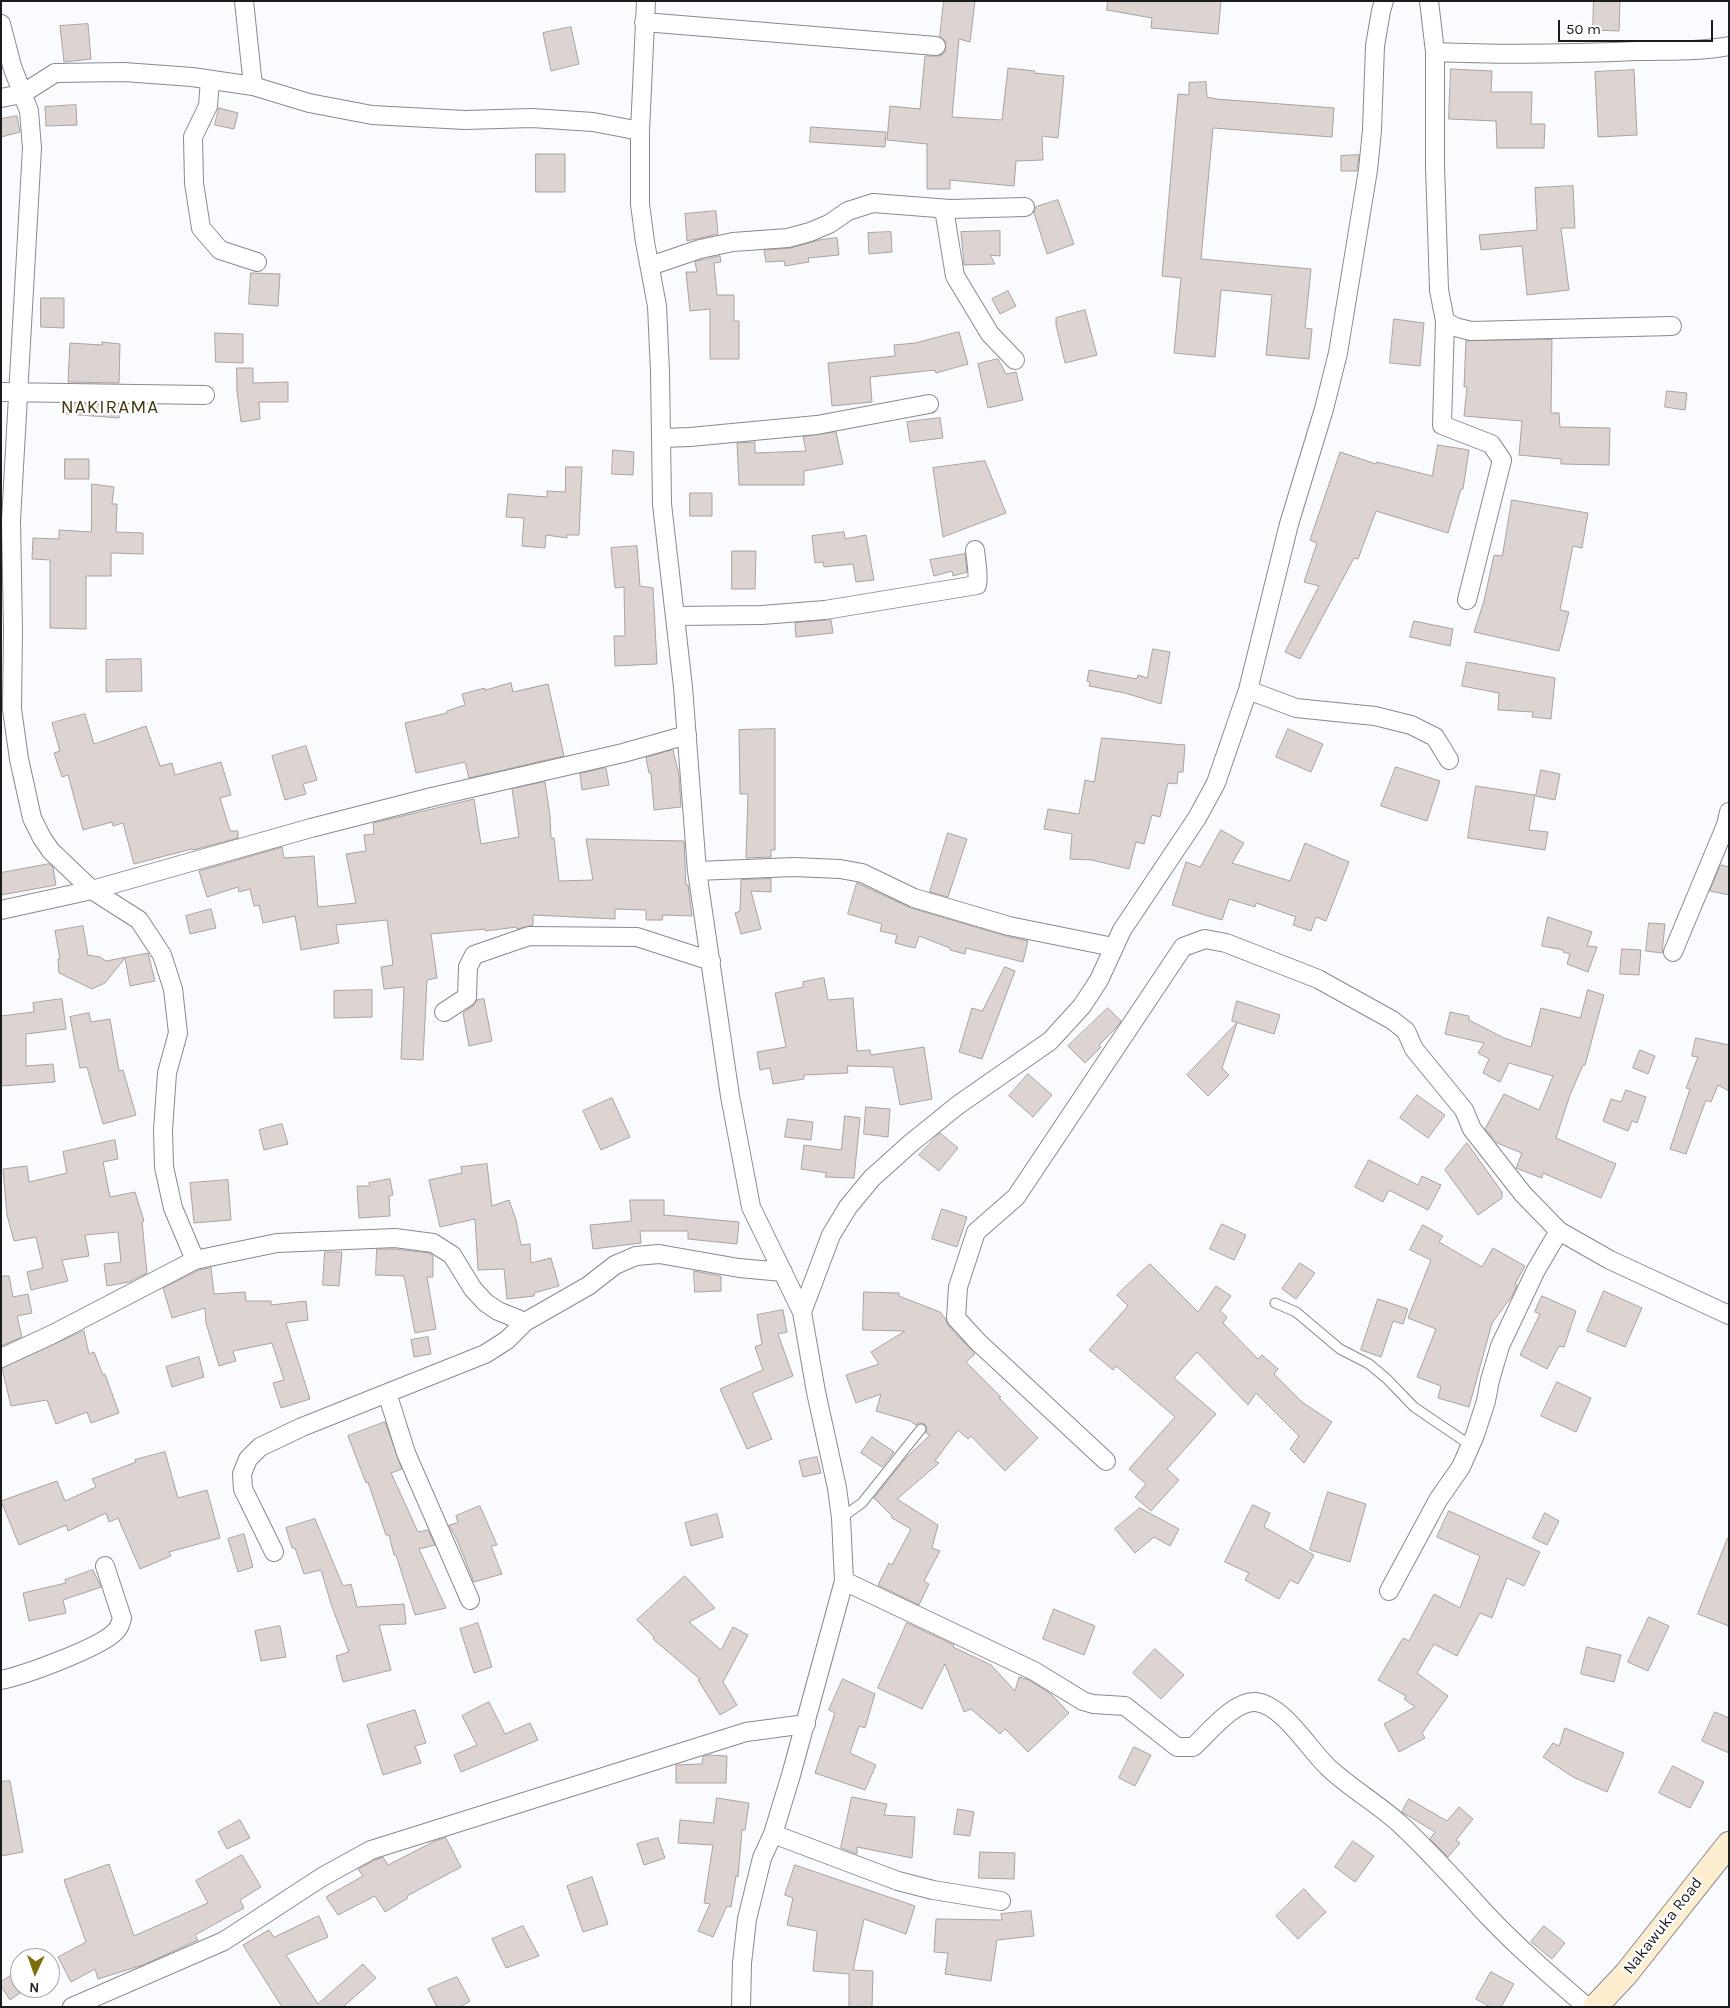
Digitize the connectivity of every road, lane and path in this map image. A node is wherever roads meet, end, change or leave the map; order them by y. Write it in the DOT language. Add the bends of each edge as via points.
graph roads {
  1 [pos="244,1"];
  2 [pos="646,1"];
  3 [pos="1384,1"];
  4 [pos="1429,1"];
  5 [pos="644,22"];
  6 [pos="1,24"];
  7 [pos="936,46"];
  8 [pos="1729,46"];
  9 [pos="1435,52"];
  10 [pos="210,80"];
  11 [pos="253,86"];
  12 [pos="22,94"];
  13 [pos="1,98"];
  14 [pos="640,131"];
  15 [pos="1025,207"];
  16 [pos="944,209"];
  17 [pos="257,262"];
  18 [pos="650,266"];
  19 [pos="1445,321"];
  20 [pos="1672,326"];
  21 [pos="1015,360"];
  22 [pos="9,392"];
  23 [pos="205,395"];
  24 [pos="929,404"];
  25 [pos="661,438"];
  26 [pos="975,550"];
  27 [pos="1467,600"];
  28 [pos="676,616"];
  29 [pos="1248,690"];
  30 [pos="7,709"];
  31 [pos="687,735"];
  32 [pos="1449,760"];
  33 [pos="1729,812"];
  34 [pos="697,871"];
  35 [pos="92,890"];
  36 [pos="1,910"];
  37 [pos="1113,947"];
  38 [pos="1673,952"];
  39 [pos="711,961"];
  40 [pos="444,1012"];
  41 [pos="1559,1231"];
  42 [pos="195,1260"];
  43 [pos="783,1272"];
  44 [pos="1275,1303"];
  45 [pos="802,1312"];
  46 [pos="1729,1315"];
  47 [pos="525,1322"];
  48 [pos="1,1358"];
  49 [pos="387,1393"];
  50 [pos="921,1429"];
  51 [pos="1470,1445"];
  52 [pos="1106,1461"];
  53 [pos="841,1518"];
  54 [pos="274,1552"];
  55 [pos="105,1566"];
  56 [pos="844,1581"];
  57 [pos="1389,1591"];
  58 [pos="470,1600"];
  59 [pos="1,1680"];
  60 [pos="806,1724"];
  61 [pos="773,1834"];
  62 [pos="1728,1847"];
  63 [pos="1001,1901"];
  64 [pos="72,2007"];
  65 [pos="741,2007"];
  66 [pos="1586,2007"];
  67 [pos="1595,2007"];
  1 -- 11 [label="street"];
  2 -- 5 [label="street"];
  3 -- 29 [label="street" via="1375,46 1368,170 1338,353 1289,524"];
  4 -- 9 [label="street"];
  5 -- 7 [label="street"];
  5 -- 14 [label="street"];
  6 -- 12 [label="street"];
  8 -- 9 [label="street" via="1566,54"];
  9 -- 19 [label="street" via="1439,290"];
  10 -- 11 [label="street"];
  10 -- 12 [label="street" via="124,72 55,73"];
  10 -- 17 [label="street" via="208,106 193,137 194,183 201,228 220,250"];
  11 -- 14 [label="street" via="309,104 372,115 466,120 532,118 593,122"];
  12 -- 13 [label="street"];
  12 -- 22 [label="street" via="29,111 32,148"];
  14 -- 18 [label="street" via="640,204"];
  15 -- 16 [label="street"];
  16 -- 18 [label="street" via="873,203 848,211 810,232 788,238 733,242 700,249"];
  16 -- 21 [label="street" via="955,276 990,334"];
  18 -- 25 [label="street" via="657,306"];
  19 -- 20 [label="street" via="1470,331"];
  19 -- 27 [label="street" via="1442,425 1491,444 1502,460"];
  22 -- 23 [label="street"];
  22 -- 30 [label="street" via="13,631"];
  24 -- 25 [label="street" via="817,425"];
  25 -- 28 [label="street" via="662,504"];
  26 -- 28 [label="street" via="979,574 977,585 825,610 762,616"];
  28 -- 31 [label="street"];
  29 -- 32 [label="street" via="1296,708 1375,716 1411,725 1435,737"];
  29 -- 37 [label="street" via="1216,782 1197,818"];
  30 -- 35 [label="street" via="32,818 51,851"];
  31 -- 34 [label="street"];
  31 -- 35 [label="street" via="311,828"];
  33 -- 38 [label="street"];
  34 -- 37 [label="street" via="794,867 862,873 914,898 1009,926"];
  34 -- 39 [label="street"];
  35 -- 36 [label="street"];
  35 -- 42 [label="street" via="139,920 162,955 173,989 178,1033 167,1073 164,1168 173,1208"];
  37 -- 45 [label="street" via="1099,980 1082,1006 1050,1041 958,1105 872,1178 848,1207 831,1235"];
  39 -- 40 [label="street" via="637,937 529,936 474,955 468,967 467,997"];
  39 -- 43 [label="street" via="730,1096 751,1207"];
  41 -- 46 [label="street" via="1610,1260"];
  41 -- 51 [label="street" via="1536,1270 1500,1346 1486,1401"];
  41 -- 52 [label="street" via="1500,1165 1472,1129 1464,1110 1414,1049 1406,1031 1392,1020 1318,979 1226,943 1205,939 1184,947 1016,1197 976,1232 958,1287 956,1318"];
  42 -- 47 [label="street" via="278,1243 395,1238 433,1243 452,1255 473,1289 486,1303"];
  42 -- 48 [label="street"];
  43 -- 45 [label="street"];
  43 -- 47 [label="street" via="659,1254 636,1256 615,1265 588,1286"];
  44 -- 51 [label="lane" via="1296,1312 1340,1349 1368,1364 1414,1407"];
  45 -- 53 [label="street"];
  47 -- 49 [label="street" via="507,1340 485,1354"];
  49 -- 54 [label="street" via="302,1427 260,1447 248,1459 242,1474 243,1489"];
  49 -- 58 [label="street" via="406,1453"];
  50 -- 53 [label="lane" via="862,1503"];
  51 -- 57 [label="street" via="1461,1467 1438,1500"];
  53 -- 56 [label="street"];
  55 -- 59 [label="street" via="122,1618 115,1632 95,1645 17,1677"];
  56 -- 60 [label="street"];
  56 -- 66 [label="street" via="1034,1671 1083,1701 1125,1706 1177,1747 1193,1747 1219,1720 1238,1707 1251,1702 1267,1704 1304,1738 1328,1768 1398,1822 1507,1934"];
  60 -- 61 [label="street"];
  60 -- 64 [label="street" via="746,1732 371,1850 322,1877 224,1941"];
  61 -- 63 [label="street" via="898,1880 933,1890"];
  61 -- 65 [label="street" via="762,1858 747,1919"];
  62 -- 67 [label="main road, Nakawuka Road" via="1626,1974"];
}
